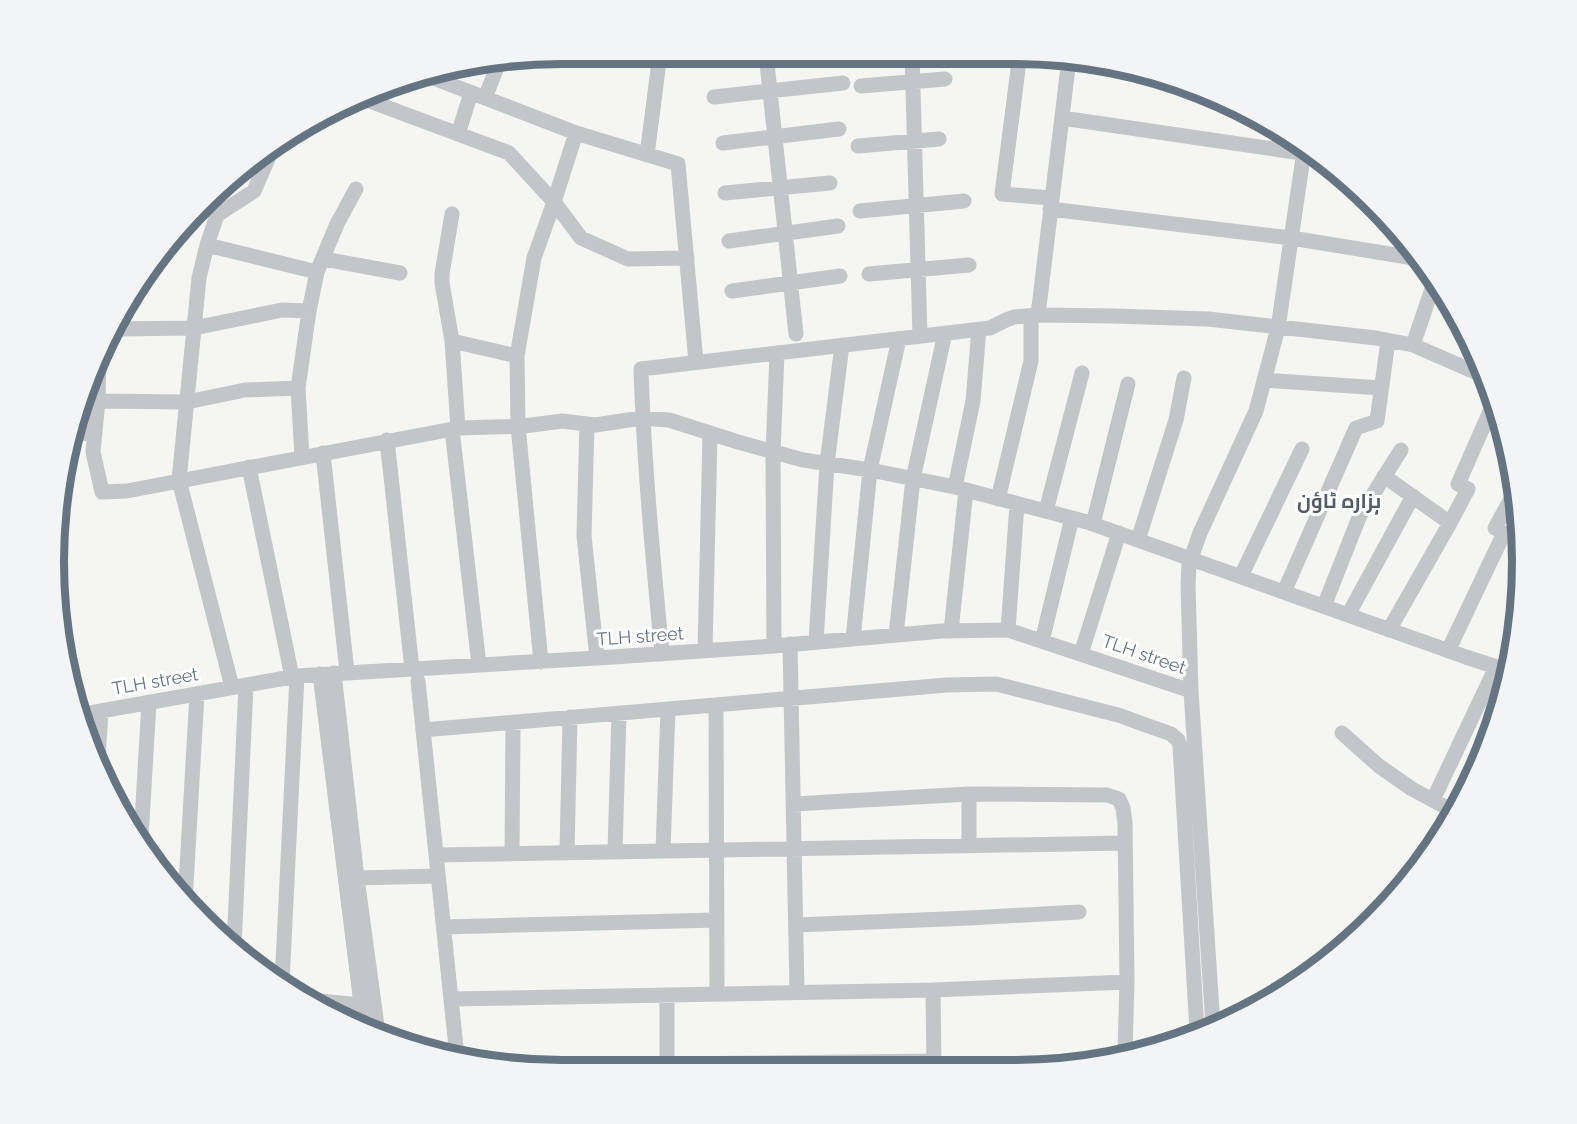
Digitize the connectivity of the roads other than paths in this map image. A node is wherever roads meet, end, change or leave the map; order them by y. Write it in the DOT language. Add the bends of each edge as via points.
graph roads {
  1 [pos="659,64"];
  2 [pos="767,64"];
  3 [pos="912,64"];
  4 [pos="1019,64"];
  5 [pos="1068,68"];
  6 [pos="494,69"];
  7 [pos="441,79"];
  8 [pos="945,79"];
  9 [pos="913,81"];
  10 [pos="843,83"];
  11 [pos="861,86"];
  12 [pos="770,91"];
  13 [pos="478,95"];
  14 [pos="714,97"];
  15 [pos="372,102"];
  16 [pos="1062,118"];
  17 [pos="839,129"];
  18 [pos="576,133"];
  19 [pos="458,134"];
  20 [pos="775,137"];
  21 [pos="939,139"];
  22 [pos="915,141"];
  23 [pos="723,144"];
  24 [pos="858,146"];
  25 [pos="1296,152"];
  26 [pos="647,155"];
  27 [pos="1304,157"];
  28 [pos="267,161"];
  29 [pos="830,183"];
  30 [pos="781,188"];
  31 [pos="356,189"];
  32 [pos="725,193"];
  33 [pos="964,201"];
  34 [pos="554,202"];
  35 [pos="1051,204"];
  36 [pos="916,206"];
  37 [pos="860,211"];
  38 [pos="452,214"];
  39 [pos="838,226"];
  40 [pos="786,233"];
  41 [pos="1291,238"];
  42 [pos="729,241"];
  43 [pos="207,245"];
  44 [pos="1408,257"];
  45 [pos="687,258"];
  46 [pos="969,265"];
  47 [pos="320,266"];
  48 [pos="918,269"];
  49 [pos="400,273"];
  50 [pos="869,273"];
  51 [pos="840,276"];
  52 [pos="791,283"];
  53 [pos="732,291"];
  54 [pos="1433,293"];
  55 [pos="309,310"];
  56 [pos="1034,316"];
  57 [pos="194,328"];
  58 [pos="1278,328"];
  59 [pos="123,329"];
  60 [pos="979,329"];
  61 [pos="945,333"];
  62 [pos="796,334"];
  63 [pos="920,336"];
  64 [pos="899,339"];
  65 [pos="452,341"];
  66 [pos="1388,341"];
  67 [pos="842,345"];
  68 [pos="1413,345"];
  69 [pos="777,353"];
  70 [pos="517,356"];
  71 [pos="696,362"];
  72 [pos="1475,372"];
  73 [pos="1082,373"];
  74 [pos="1184,378"];
  75 [pos="1264,380"];
  76 [pos="98,382"];
  77 [pos="1128,384"];
  78 [pos="298,388"];
  79 [pos="1381,388"];
  80 [pos="98,401"];
  81 [pos="187,402"];
  82 [pos="1489,413"];
  83 [pos="642,418"];
  84 [pos="587,424"];
  85 [pos="518,426"];
  86 [pos="455,428"];
  87 [pos="95,431"];
  88 [pos="81,434"];
  89 [pos="710,434"];
  90 [pos="387,440"];
  91 [pos="1302,449"];
  92 [pos="1401,450"];
  93 [pos="323,453"];
  94 [pos="773,453"];
  95 [pos="302,457"];
  96 [pos="827,464"];
  97 [pos="249,467"];
  98 [pos="870,470"];
  99 [pos="1384,476"];
  100 [pos="913,479"];
  101 [pos="179,480"];
  102 [pos="960,489"];
  103 [pos="1413,496"];
  104 [pos="998,499"];
  105 [pos="1017,504"];
  106 [pos="1509,504"];
  107 [pos="1046,511"];
  108 [pos="1072,518"];
  109 [pos="1450,523"];
  110 [pos="1093,524"];
  111 [pos="1119,533"];
  112 [pos="1138,540"];
  113 [pos="1191,558"];
  114 [pos="1241,576"];
  115 [pos="1284,592"];
  116 [pos="1324,606"];
  117 [pos="1348,615"];
  118 [pos="1008,630"];
  119 [pos="1389,630"];
  120 [pos="951,631"];
  121 [pos="896,635"];
  122 [pos="853,639"];
  123 [pos="1042,641"];
  124 [pos="816,642"];
  125 [pos="790,644"];
  126 [pos="774,646"];
  127 [pos="705,651"];
  128 [pos="1448,651"];
  129 [pos="662,654"];
  130 [pos="1081,654"];
  131 [pos="597,658"];
  132 [pos="541,662"];
  133 [pos="479,665"];
  134 [pos="1501,668"];
  135 [pos="334,673"];
  136 [pos="415,675"];
  137 [pos="294,676"];
  138 [pos="1499,676"];
  139 [pos="239,686"];
  140 [pos="1191,691"];
  141 [pos="197,694"];
  142 [pos="792,698"];
  143 [pos="149,702"];
  144 [pos="716,705"];
  145 [pos="668,709"];
  146 [pos="101,711"];
  147 [pos="88,713"];
  148 [pos="619,713"];
  149 [pos="570,717"];
  150 [pos="513,722"];
  151 [pos="423,730"];
  152 [pos="1342,733"];
  153 [pos="99,744"];
  154 [pos="969,794"];
  155 [pos="1432,800"];
  156 [pos="794,804"];
  157 [pos="1448,808"];
  158 [pos="142,828"];
  159 [pos="1125,843"];
  160 [pos="969,846"];
  161 [pos="795,848"];
  162 [pos="716,850"];
  163 [pos="663,851"];
  164 [pos="615,852"];
  165 [pos="567,853"];
  166 [pos="512,854"];
  167 [pos="436,855"];
  168 [pos="438,876"];
  169 [pos="357,878"];
  170 [pos="186,887"];
  171 [pos="1079,912"];
  172 [pos="717,920"];
  173 [pos="796,925"];
  174 [pos="444,927"];
  175 [pos="234,936"];
  176 [pos="282,973"];
  177 [pos="1127,982"];
  178 [pos="933,990"];
  179 [pos="797,992"];
  180 [pos="717,994"];
  181 [pos="667,995"];
  182 [pos="451,999"];
  183 [pos="361,1005"];
  184 [pos="339,1006"];
  185 [pos="363,1018"];
  186 [pos="1213,1018"];
  187 [pos="377,1024"];
  188 [pos="1197,1025"];
  189 [pos="1125,1047"];
  190 [pos="456,1048"];
  191 [pos="668,1060"];
  192 [pos="934,1060"];
  1 -- 26 [label="street"];
  2 -- 12 [label="street"];
  3 -- 9 [label="street"];
  4 -- 35 [label="street" via="1002,194"];
  5 -- 16 [label="street"];
  6 -- 13 [label="street"];
  7 -- 13 [label="street"];
  8 -- 9 [label="street"];
  9 -- 11 [label="street"];
  9 -- 22 [label="street"];
  10 -- 12 [label="street"];
  12 -- 14 [label="street"];
  12 -- 20 [label="street"];
  13 -- 18 [label="street"];
  13 -- 19 [label="street"];
  15 -- 19 [label="street"];
  16 -- 25 [label="street"];
  16 -- 35 [label="street"];
  17 -- 20 [label="street"];
  18 -- 26 [label="street"];
  18 -- 34 [label="street"];
  19 -- 34 [label="street" via="509,153"];
  20 -- 23 [label="street"];
  20 -- 30 [label="street"];
  21 -- 22 [label="street"];
  22 -- 24 [label="street"];
  22 -- 36 [label="street"];
  26 -- 45 [label="street" via="678,164"];
  27 -- 41 [label="street"];
  28 -- 43 [label="street" via="254,191 217,215"];
  29 -- 30 [label="street"];
  30 -- 32 [label="street"];
  30 -- 40 [label="street"];
  31 -- 47 [label="street"];
  33 -- 36 [label="street"];
  34 -- 45 [label="street" via="581,238 628,260"];
  34 -- 70 [label="street" via="534,258"];
  35 -- 41 [label="street"];
  35 -- 56 [label="street"];
  36 -- 37 [label="street"];
  36 -- 48 [label="street"];
  38 -- 65 [label="street" via="442,283"];
  39 -- 40 [label="street"];
  40 -- 42 [label="street"];
  40 -- 52 [label="street"];
  41 -- 44 [label="street"];
  41 -- 58 [label="street"];
  43 -- 47 [label="street"];
  43 -- 57 [label="street"];
  45 -- 71 [label="street"];
  46 -- 48 [label="street"];
  47 -- 49 [label="street"];
  47 -- 55 [label="street"];
  48 -- 50 [label="street"];
  48 -- 63 [label="street"];
  51 -- 52 [label="street"];
  52 -- 53 [label="street"];
  52 -- 62 [label="street"];
  54 -- 68 [label="street"];
  55 -- 57 [label="street" via="282,310"];
  55 -- 78 [label="street"];
  56 -- 58 [label="street" via="1208,319"];
  56 -- 60 [label="street"];
  56 -- 104 [label="street" via="1031,361"];
  57 -- 59 [label="street"];
  57 -- 81 [label="street"];
  58 -- 66 [label="street"];
  58 -- 75 [label="street"];
  60 -- 61 [label="street"];
  60 -- 102 [label="street"];
  61 -- 63 [label="street"];
  61 -- 100 [label="street"];
  63 -- 64 [label="street"];
  64 -- 67 [label="street"];
  64 -- 98 [label="street"];
  65 -- 70 [label="street"];
  65 -- 86 [label="street"];
  66 -- 68 [label="street"];
  66 -- 79 [label="street"];
  67 -- 69 [label="street"];
  67 -- 96 [label="street"];
  68 -- 72 [label="street"];
  69 -- 71 [label="street"];
  69 -- 94 [label="street"];
  70 -- 85 [label="street"];
  71 -- 83 [label="street" via="641,369"];
  73 -- 107 [label="street"];
  74 -- 112 [label="street" via="1176,420"];
  75 -- 79 [label="street"];
  75 -- 113 [label="street" via="1256,411"];
  76 -- 80 [label="street"];
  77 -- 110 [label="street"];
  78 -- 81 [label="street" via="245,390"];
  78 -- 95 [label="street"];
  79 -- 115 [label="street" via="1377,421 1356,428"];
  80 -- 81 [label="street"];
  80 -- 87 [label="street"];
  81 -- 101 [label="street"];
  82 -- 109 [label="street" via="1458,483 1467,489"];
  83 -- 84 [label="street"];
  83 -- 89 [label="street" via="669,420"];
  83 -- 129 [label="street"];
  84 -- 85 [label="street" via="562,421"];
  84 -- 131 [label="street" via="584,536"];
  85 -- 86 [label="street"];
  85 -- 132 [label="street"];
  86 -- 90 [label="street"];
  86 -- 133 [label="street"];
  87 -- 88 [label="street"];
  87 -- 101 [label="street" via="93,452 102,492"];
  89 -- 94 [label="street"];
  89 -- 127 [label="street"];
  90 -- 93 [label="street"];
  90 -- 136 [label="street"];
  91 -- 114 [label="street"];
  92 -- 99 [label="street"];
  93 -- 95 [label="street"];
  93 -- 135 [label="street"];
  94 -- 96 [label="street"];
  94 -- 126 [label="street"];
  95 -- 97 [label="street"];
  96 -- 98 [label="street"];
  96 -- 124 [label="street"];
  97 -- 101 [label="street"];
  97 -- 137 [label="street"];
  98 -- 100 [label="street"];
  98 -- 122 [label="street"];
  99 -- 103 [label="street"];
  99 -- 116 [label="street" via="1360,515"];
  100 -- 102 [label="street"];
  100 -- 121 [label="street"];
  101 -- 139 [label="street"];
  102 -- 104 [label="street"];
  102 -- 120 [label="street"];
  103 -- 109 [label="street"];
  103 -- 117 [label="street"];
  104 -- 105 [label="street"];
  105 -- 107 [label="street"];
  105 -- 118 [label="street"];
  106 -- 128 [label="street" via="1496,528 1504,533"];
  107 -- 108 [label="street"];
  108 -- 110 [label="street"];
  108 -- 123 [label="street"];
  109 -- 119 [label="street"];
  110 -- 111 [label="street"];
  111 -- 112 [label="street"];
  111 -- 130 [label="street"];
  112 -- 113 [label="street"];
  113 -- 114 [label="street"];
  113 -- 140 [label="street"];
  114 -- 115 [label="street"];
  115 -- 116 [label="street"];
  116 -- 117 [label="street"];
  117 -- 119 [label="street"];
  118 -- 120 [label="street, TLH street"];
  118 -- 123 [label="street, TLH street"];
  119 -- 128 [label="street"];
  120 -- 121 [label="street, TLH street"];
  121 -- 122 [label="street, TLH street"];
  122 -- 124 [label="street, TLH street"];
  123 -- 130 [label="street, TLH street"];
  124 -- 125 [label="street, TLH street"];
  125 -- 126 [label="street, TLH street"];
  125 -- 142 [label="street"];
  126 -- 127 [label="street, TLH street"];
  127 -- 129 [label="street, TLH street"];
  128 -- 134 [label="street"];
  129 -- 131 [label="street, TLH street"];
  130 -- 140 [label="street, TLH street"];
  131 -- 132 [label="street, TLH street"];
  132 -- 133 [label="street, TLH street"];
  133 -- 136 [label="street, TLH street"];
  135 -- 136 [label="street, TLH street"];
  135 -- 137 [label="street, TLH street"];
  135 -- 169 [label="street"];
  135 -- 183 [label="street"];
  136 -- 151 [label="street"];
  137 -- 139 [label="street, TLH street"];
  137 -- 176 [label="street"];
  138 -- 155 [label="street"];
  139 -- 141 [label="street, TLH street"];
  139 -- 175 [label="street"];
  140 -- 186 [label="street"];
  141 -- 143 [label="street, TLH street"];
  141 -- 170 [label="street"];
  142 -- 144 [label="street"];
  142 -- 156 [label="street"];
  142 -- 188 [label="street" via="996,684 1118,715 1175,737 1180,746"];
  143 -- 146 [label="street, TLH street"];
  143 -- 158 [label="street"];
  144 -- 145 [label="street"];
  144 -- 162 [label="street"];
  145 -- 148 [label="street"];
  145 -- 163 [label="street"];
  146 -- 147 [label="street, TLH street"];
  146 -- 153 [label="street"];
  148 -- 149 [label="street"];
  148 -- 164 [label="street"];
  149 -- 150 [label="street"];
  149 -- 165 [label="street"];
  150 -- 151 [label="street"];
  150 -- 166 [label="street"];
  151 -- 167 [label="street"];
  152 -- 155 [label="street" via="1379,766"];
  154 -- 156 [label="street"];
  154 -- 159 [label="street" via="1107,795 1119,799 1123,808"];
  154 -- 160 [label="street"];
  155 -- 157 [label="street"];
  156 -- 161 [label="street"];
  159 -- 160 [label="street"];
  159 -- 177 [label="street"];
  160 -- 161 [label="street"];
  161 -- 162 [label="street"];
  161 -- 173 [label="street"];
  162 -- 163 [label="street"];
  162 -- 172 [label="street"];
  163 -- 164 [label="street"];
  164 -- 165 [label="street"];
  165 -- 166 [label="street"];
  166 -- 167 [label="street"];
  167 -- 168 [label="street"];
  168 -- 169 [label="street"];
  168 -- 174 [label="street"];
  169 -- 187 [label="street"];
  171 -- 173 [label="street"];
  172 -- 174 [label="street"];
  172 -- 180 [label="street"];
  173 -- 179 [label="street"];
  174 -- 182 [label="street"];
  177 -- 178 [label="street"];
  177 -- 189 [label="street"];
  178 -- 179 [label="street"];
  178 -- 192 [label="street"];
  179 -- 180 [label="street"];
  180 -- 181 [label="street"];
  181 -- 182 [label="street"];
  181 -- 191 [label="street"];
  182 -- 190 [label="street"];
  183 -- 184 [label="street"];
  183 -- 185 [label="street"];
}
